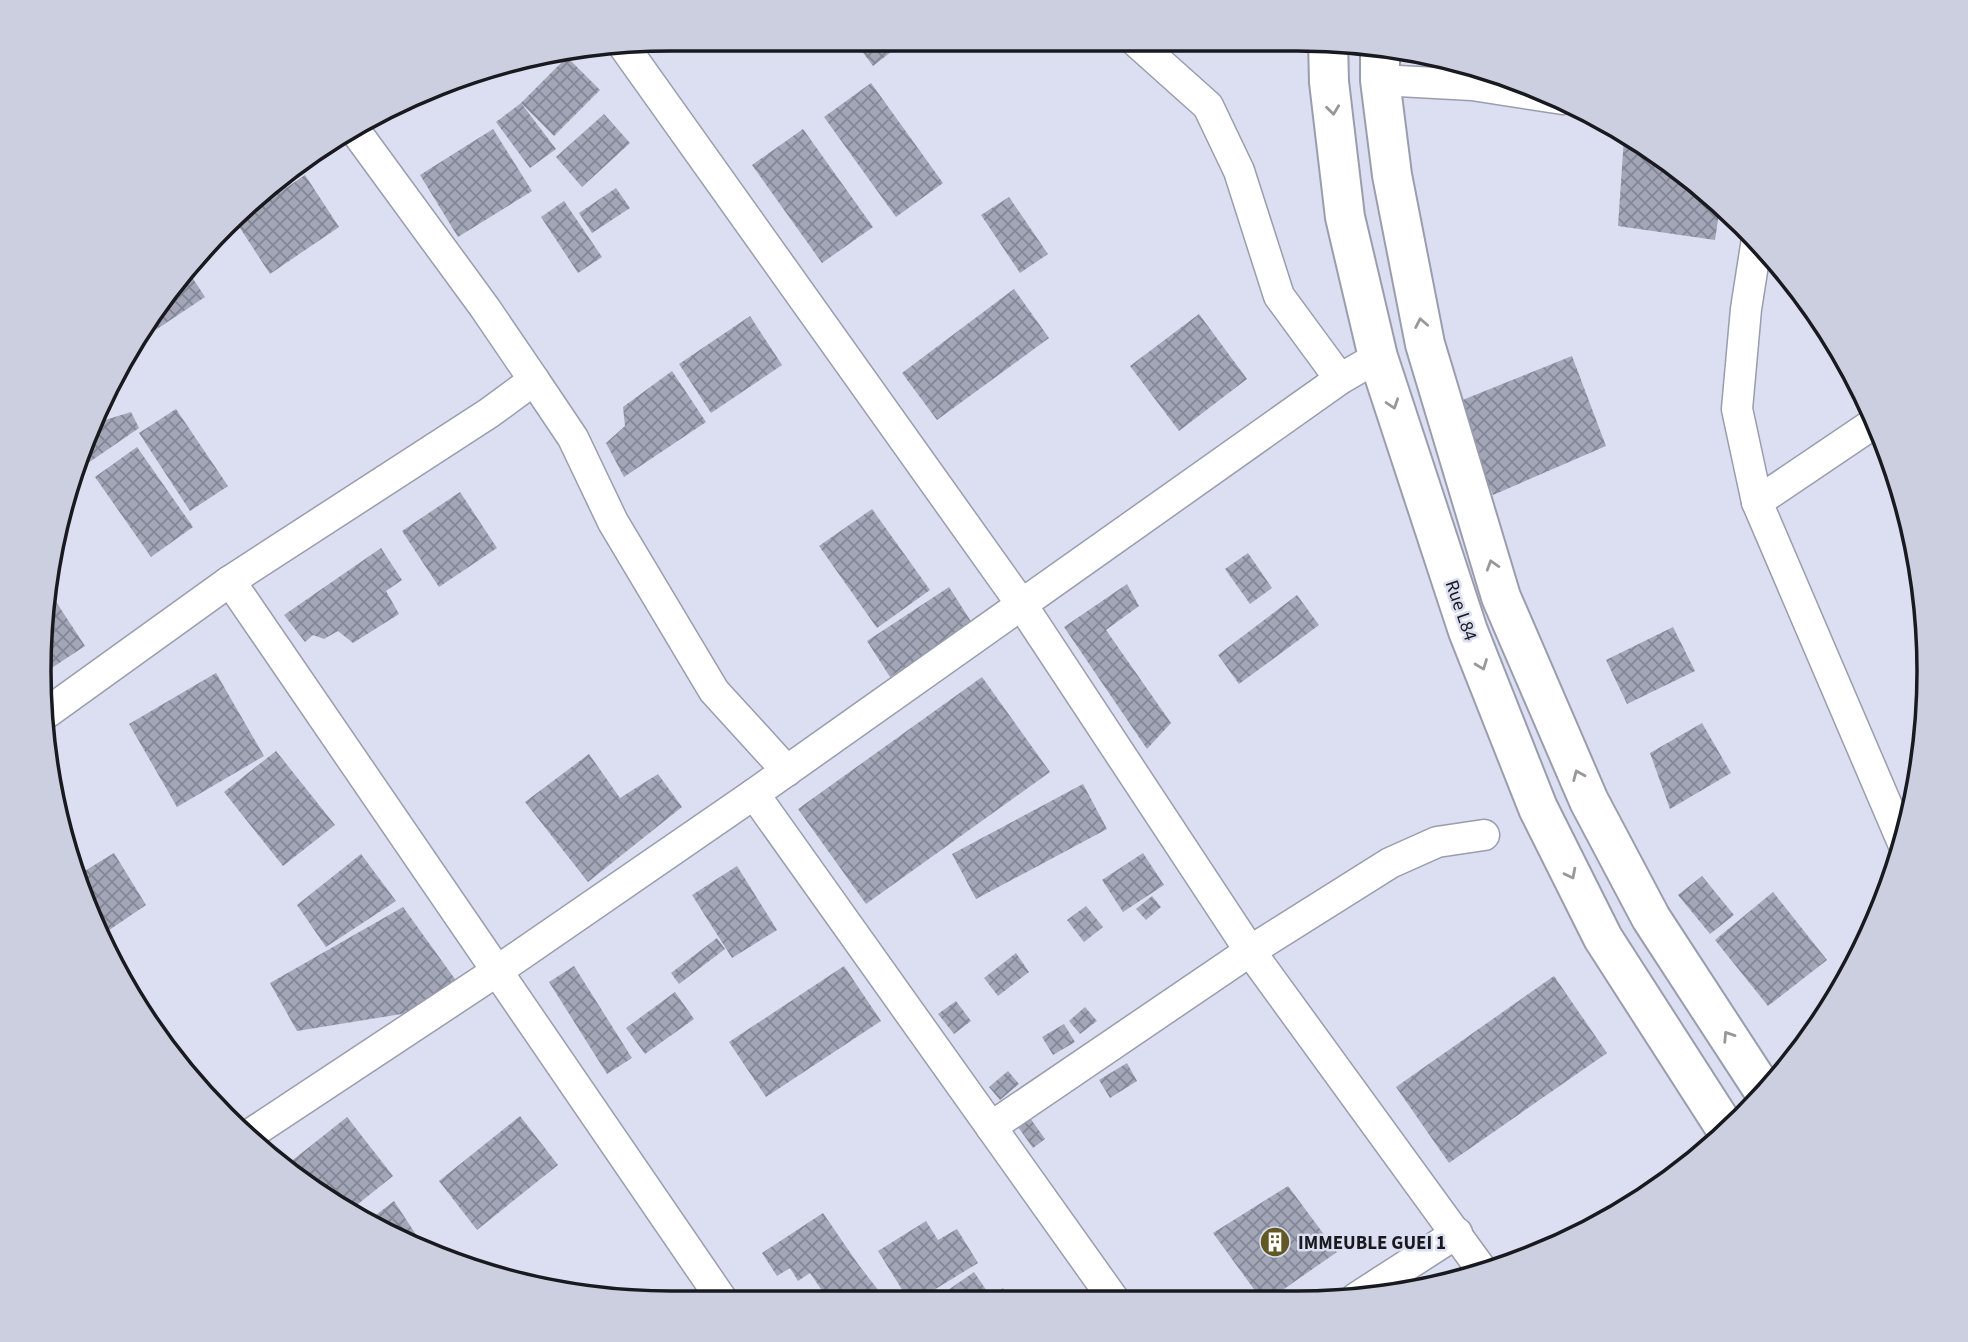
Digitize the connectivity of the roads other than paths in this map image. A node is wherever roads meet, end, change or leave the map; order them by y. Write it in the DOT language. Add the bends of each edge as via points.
graph roads {
  1 [pos="1147,51"];
  2 [pos="628,52"];
  3 [pos="1328,52"];
  4 [pos="1380,64"];
  5 [pos="1518,92"];
  6 [pos="358,136"];
  7 [pos="1755,253"];
  8 [pos="1378,357"];
  9 [pos="1340,379"];
  10 [pos="534,380"];
  11 [pos="1867,428"];
  12 [pos="1757,502"];
  13 [pos="230,581"];
  14 [pos="1022,605"];
  15 [pos="52,709"];
  16 [pos="787,771"];
  17 [pos="754,794"];
  18 [pos="1897,826"];
  19 [pos="1484,835"];
  20 [pos="1250,951"];
  21 [pos="497,971"];
  22 [pos="1759,1084"];
  23 [pos="1722,1122"];
  24 [pos="991,1127"];
  25 [pos="255,1131"];
  26 [pos="1457,1233"];
  27 [pos="1478,1264"];
  28 [pos="1374,1286"];
  29 [pos="716,1291"];
  30 [pos="1108,1291"];
  1 -- 9 [label="street" via="1208,106 1239,171 1279,296"];
  2 -- 14 [label="street"];
  3 -- 8 [label="main road, Rue L84, one-way" via="1345,217"];
  4 -- 5 [label="street"];
  22 -- 4 [label="main road, one-way" via="1651,918 1589,801 1502,597 1425,344 1392,175"];
  6 -- 10 [label="street"];
  7 -- 12 [label="street" via="1737,408"];
  8 -- 9 [label="street"];
  8 -- 23 [label="main road, Rue L84, one-way" via="1468,631 1538,808 1603,938"];
  9 -- 14 [label="street"];
  10 -- 13 [label="street"];
  10 -- 16 [label="street" via="573,438 613,522 714,691"];
  11 -- 12 [label="street"];
  12 -- 18 [label="street"];
  13 -- 15 [label="street"];
  13 -- 21 [label="street"];
  14 -- 16 [label="street"];
  14 -- 20 [label="street"];
  16 -- 17 [label="street"];
  17 -- 21 [label="street"];
  17 -- 24 [label="street"];
  19 -- 20 [label="street" via="1437,842 1390,863"];
  20 -- 24 [label="street"];
  20 -- 26 [label="street"];
  21 -- 25 [label="street"];
  21 -- 29 [label="street"];
  24 -- 30 [label="street"];
  26 -- 27 [label="street"];
  26 -- 28 [label="street"];
}
